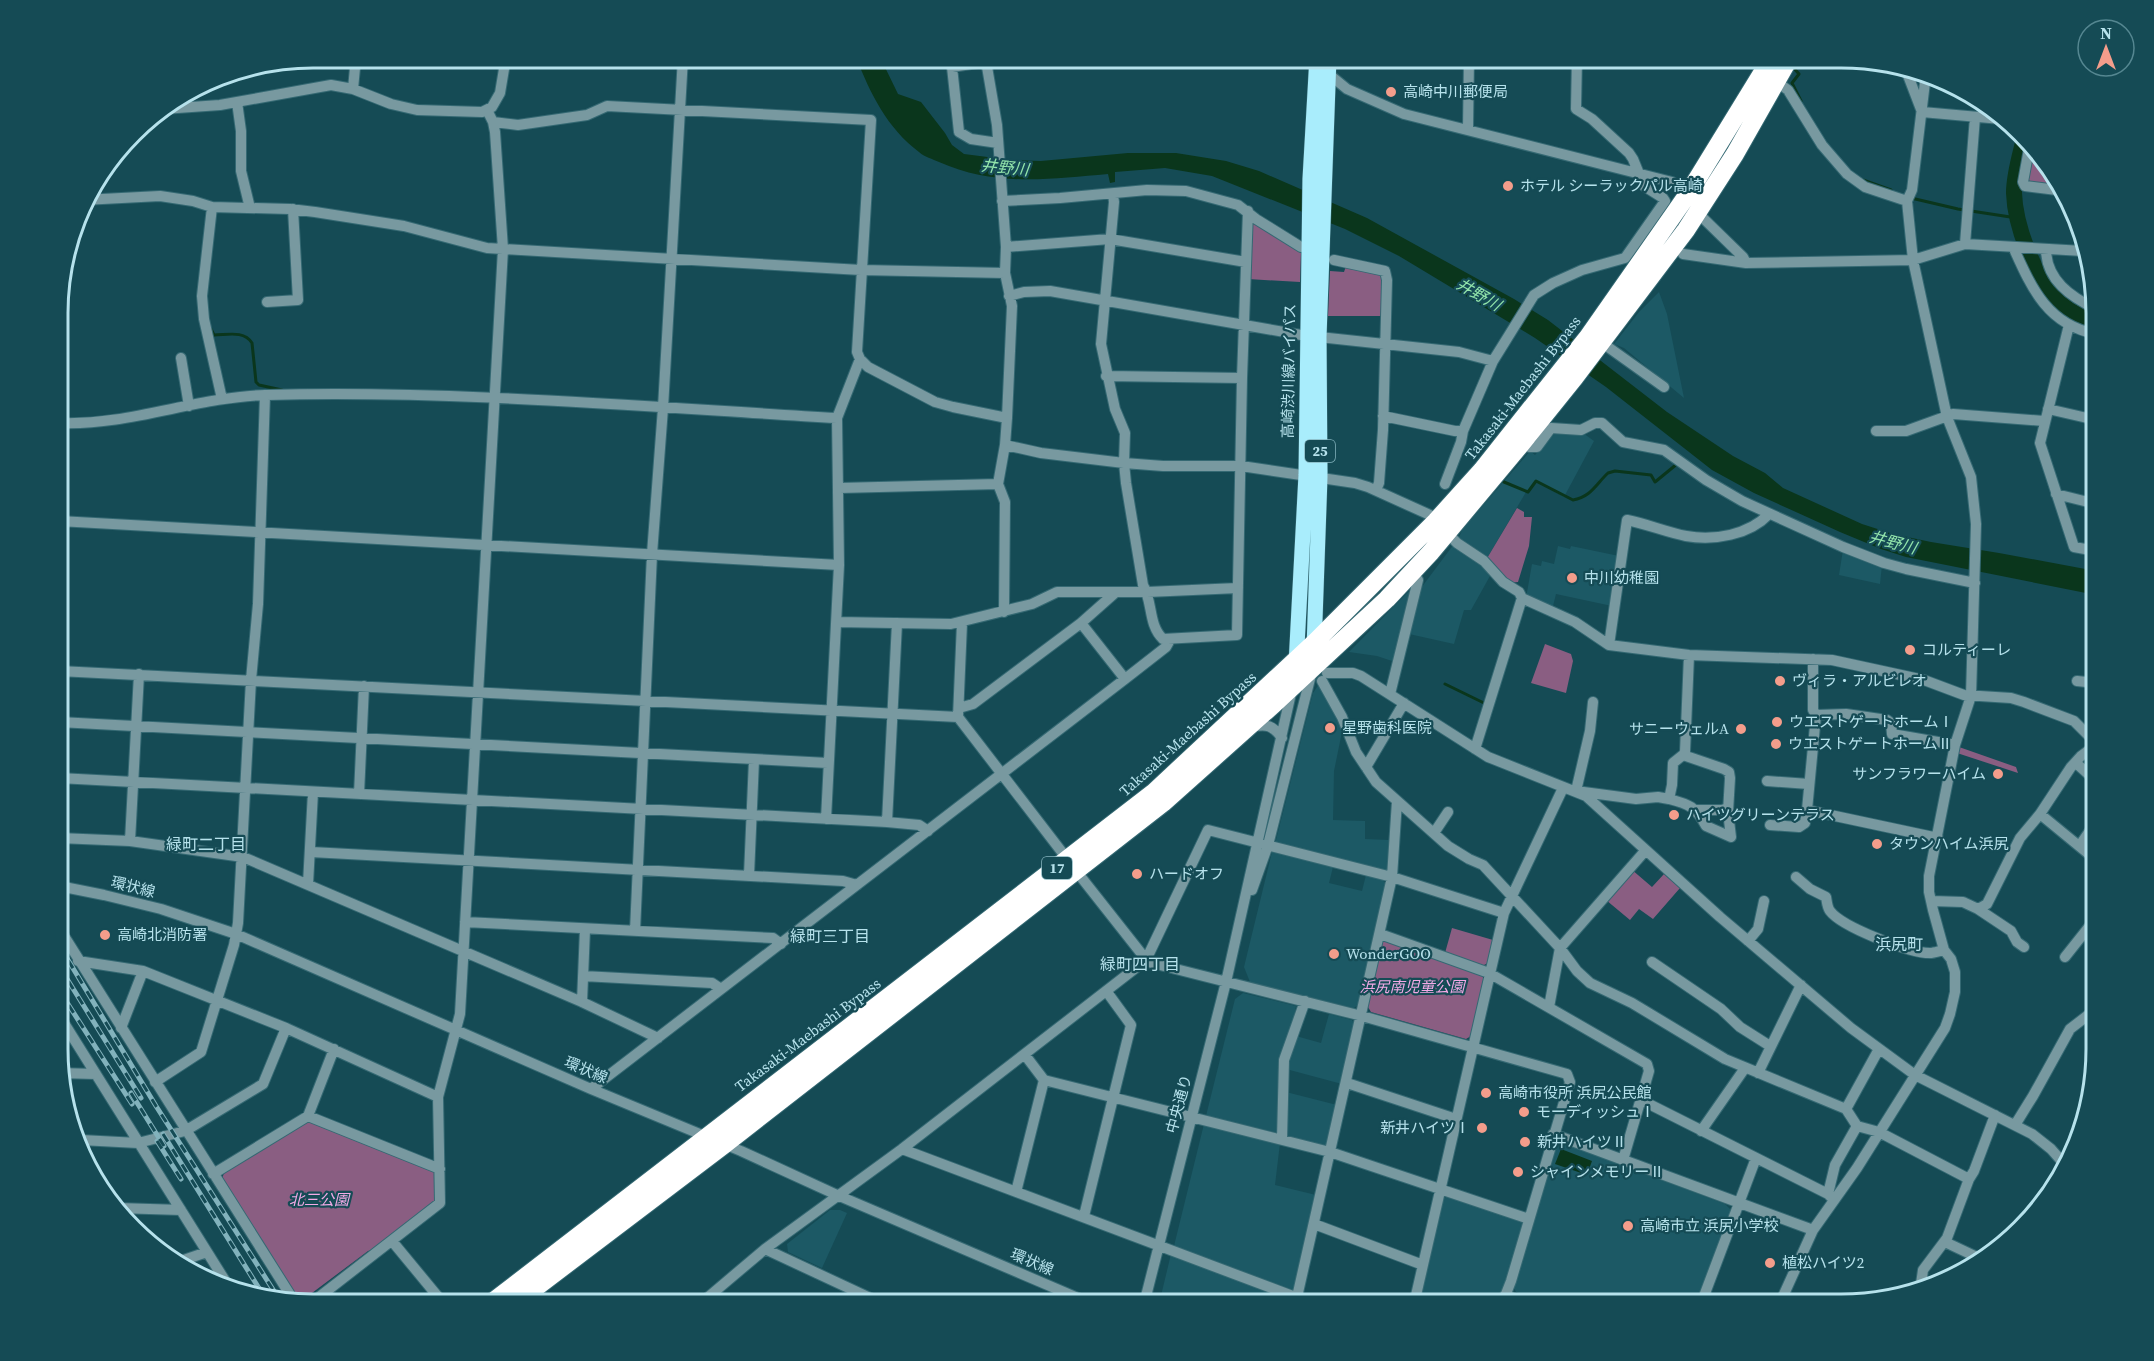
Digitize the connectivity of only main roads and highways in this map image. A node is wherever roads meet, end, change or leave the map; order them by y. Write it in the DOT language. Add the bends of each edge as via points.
graph roads {
  1 [pos="1318,68"];
  2 [pos="1325,68"];
  3 [pos="1762,68"];
  4 [pos="1784,68"];
  5 [pos="1317,182"];
  6 [pos="1596,341"];
  7 [pos="1569,372"];
  8 [pos="1313,476"];
  9 [pos="1441,527"];
  10 [pos="1315,613"];
  11 [pos="1337,621"];
  12 [pos="1315,642"];
  13 [pos="1314,671"];
  14 [pos="1072,866"];
  15 [pos="503,1294"];
  16 [pos="527,1294"];
  1 -- 5 [label="main road, 高崎渋川線バイパス / 25"];
  2 -- 5 [label="main road, 高崎渋川線バイパス / 25" via="1329,74"];
  3 -- 6 [label="highway, Takasaki-Maebashi Bypass / 17"];
  4 -- 6 [label="highway, Takasaki-Maebashi Bypass / 17" via="1699,211"];
  5 -- 8 [label="main road, 高崎渋川線バイパス / 25"];
  6 -- 7 [label="highway, Takasaki-Maebashi Bypass / 17"];
  7 -- 9 [label="highway, Takasaki-Maebashi Bypass / 17" via="1482,470"];
  7 -- 9 [label="highway, Takasaki-Maebashi Bypass / 17" via="1522,443"];
  8 -- 10 [label="main road, 高崎渋川線バイパス / 25"];
  8 -- 13 [label="main road, 高崎渋川線バイパス / 25"];
  9 -- 11 [label="highway, Takasaki-Maebashi Bypass / 17"];
  9 -- 13 [label="highway, Takasaki-Maebashi Bypass / 17" via="1412,573"];
  10 -- 11 [label="main road" via="1321,620"];
  10 -- 12 [label="main road, 高崎渋川線バイパス / 25"];
  11 -- 12 [label="highway, Takasaki-Maebashi Bypass / 17"];
  12 -- 13 [label="highway, Takasaki-Maebashi Bypass / 17"];
  13 -- 14 [label="highway, Takasaki-Maebashi Bypass / 17" via="1153,793"];
  13 -- 14 [label="highway, Takasaki-Maebashi Bypass / 17" via="1163,803"];
  14 -- 15 [label="highway, Takasaki-Maebashi Bypass / 17" via="706,1136"];
  14 -- 16 [label="highway, Takasaki-Maebashi Bypass / 17" via="725,1144"];
}
